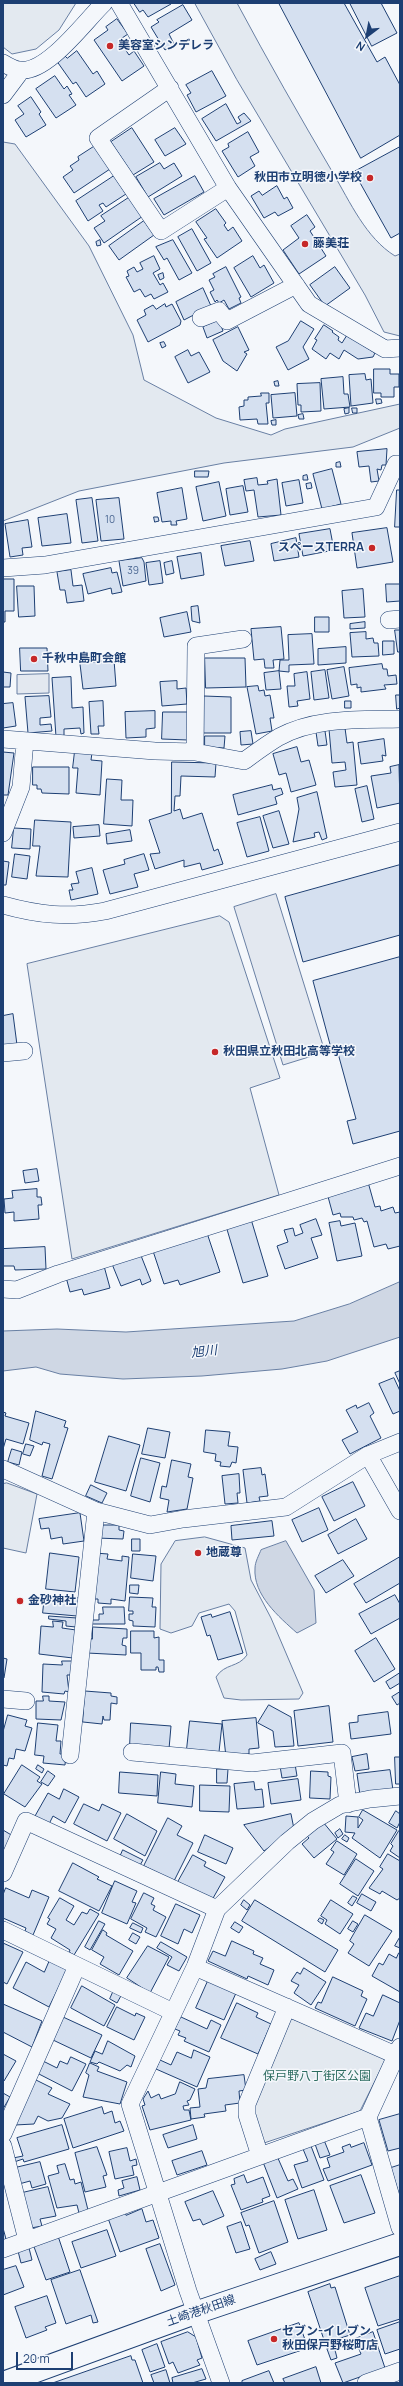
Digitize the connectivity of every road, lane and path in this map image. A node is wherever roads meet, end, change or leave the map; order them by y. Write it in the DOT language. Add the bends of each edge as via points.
graph roads {
  1 [pos="104,3"];
  2 [pos="119,3"];
  3 [pos="3,63"];
  4 [pos="21,71"];
  5 [pos="170,88"];
  6 [pos="3,95"];
  7 [pos="228,188"];
  8 [pos="296,286"];
  9 [pos="201,318"];
  10 [pos="400,348"];
  11 [pos="400,464"];
  12 [pos="3,568"];
  13 [pos="243,639"];
  14 [pos="400,719"];
  15 [pos="3,739"];
  16 [pos="25,741"];
  17 [pos="195,752"];
  18 [pos="400,832"];
  19 [pos="3,833"];
  20 [pos="3,905"];
  21 [pos="24,1051"];
  22 [pos="3,1053"];
  23 [pos="400,1166"];
  24 [pos="3,1289"];
  25 [pos="400,1442"];
  26 [pos="368,1455"];
  27 [pos="3,1469"];
  28 [pos="96,1511"];
  29 [pos="400,1511"];
  30 [pos="3,1699"];
  31 [pos="26,1702"];
  32 [pos="132,1752"];
  33 [pos="70,1755"];
  34 [pos="400,1796"];
  35 [pos="370,1799"];
  36 [pos="348,1804"];
  37 [pos="400,1808"];
  38 [pos="3,1873"];
  39 [pos="217,1909"];
  40 [pos="3,1930"];
  41 [pos="78,1966"];
  42 [pos="195,1967"];
  43 [pos="287,2007"];
  44 [pos="173,2012"];
  45 [pos="399,2053"];
  46 [pos="368,2117"];
  47 [pos="3,2134"];
  48 [pos="3,2146"];
  49 [pos="260,2156"];
  50 [pos="159,2192"];
  51 [pos="400,2228"];
  52 [pos="27,2240"];
  53 [pos="400,2244"];
  54 [pos="3,2249"];
  55 [pos="195,2313"];
  56 [pos="400,2371"];
  57 [pos="376,2381"];
  58 [pos="3,2383"];
  59 [pos="220,2383"];
  1 -- 4 [label="street" via="63,47 39,66"];
  2 -- 5 [label="street"];
  3 -- 4 [label="street"];
  4 -- 6 [label="street"];
  5 -- 7 [label="street"];
  5 -- 7 [label="street" via="98,138 161,231"];
  7 -- 8 [label="street"];
  8 -- 9 [label="street" via="227,321 219,311"];
  8 -- 10 [label="street" via="309,304 385,349"];
  11 -- 12 [label="street" via="396,464 376,507 69,561"];
  13 -- 17 [label="street" via="196,646"];
  14 -- 17 [label="street" via="329,721 299,729 280,736 244,761"];
  15 -- 16 [label="street"];
  16 -- 17 [label="street"];
  16 -- 19 [label="street" via="22,787"];
  18 -- 20 [label="street" via="78,916 54,915"];
  21 -- 22 [label="street"];
  23 -- 24 [label="street" via="66,1272 18,1290"];
  25 -- 26 [label="street"];
  26 -- 28 [label="street" via="286,1507 150,1525"];
  26 -- 29 [label="street"];
  27 -- 28 [label="street"];
  28 -- 33 [label="street"];
  30 -- 31 [label="street"];
  32 -- 36 [label="street" via="252,1763 342,1753"];
  34 -- 35 [label="street"];
  35 -- 36 [label="street"];
  35 -- 37 [label="street"];
  36 -- 39 [label="street" via="313,1821 287,1842"];
  38 -- 39 [label="street" via="26,1821"];
  39 -- 42 [label="street"];
  40 -- 41 [label="street"];
  41 -- 44 [label="street"];
  41 -- 47 [label="street"];
  42 -- 43 [label="street"];
  42 -- 44 [label="street"];
  43 -- 45 [label="street"];
  43 -- 49 [label="street" via="247,2104 247,2115"];
  44 -- 50 [label="street" via="130,2104"];
  45 -- 46 [label="street"];
  46 -- 49 [label="street"];
  46 -- 51 [label="street"];
  48 -- 52 [label="street"];
  49 -- 50 [label="street"];
  50 -- 52 [label="street"];
  50 -- 55 [label="street"];
  52 -- 54 [label="street"];
  53 -- 55 [label="main road, 土崎港秋田線"];
  55 -- 58 [label="main road, 土崎港秋田線"];
  55 -- 59 [label="street"];
  56 -- 57 [label="street"];
}
